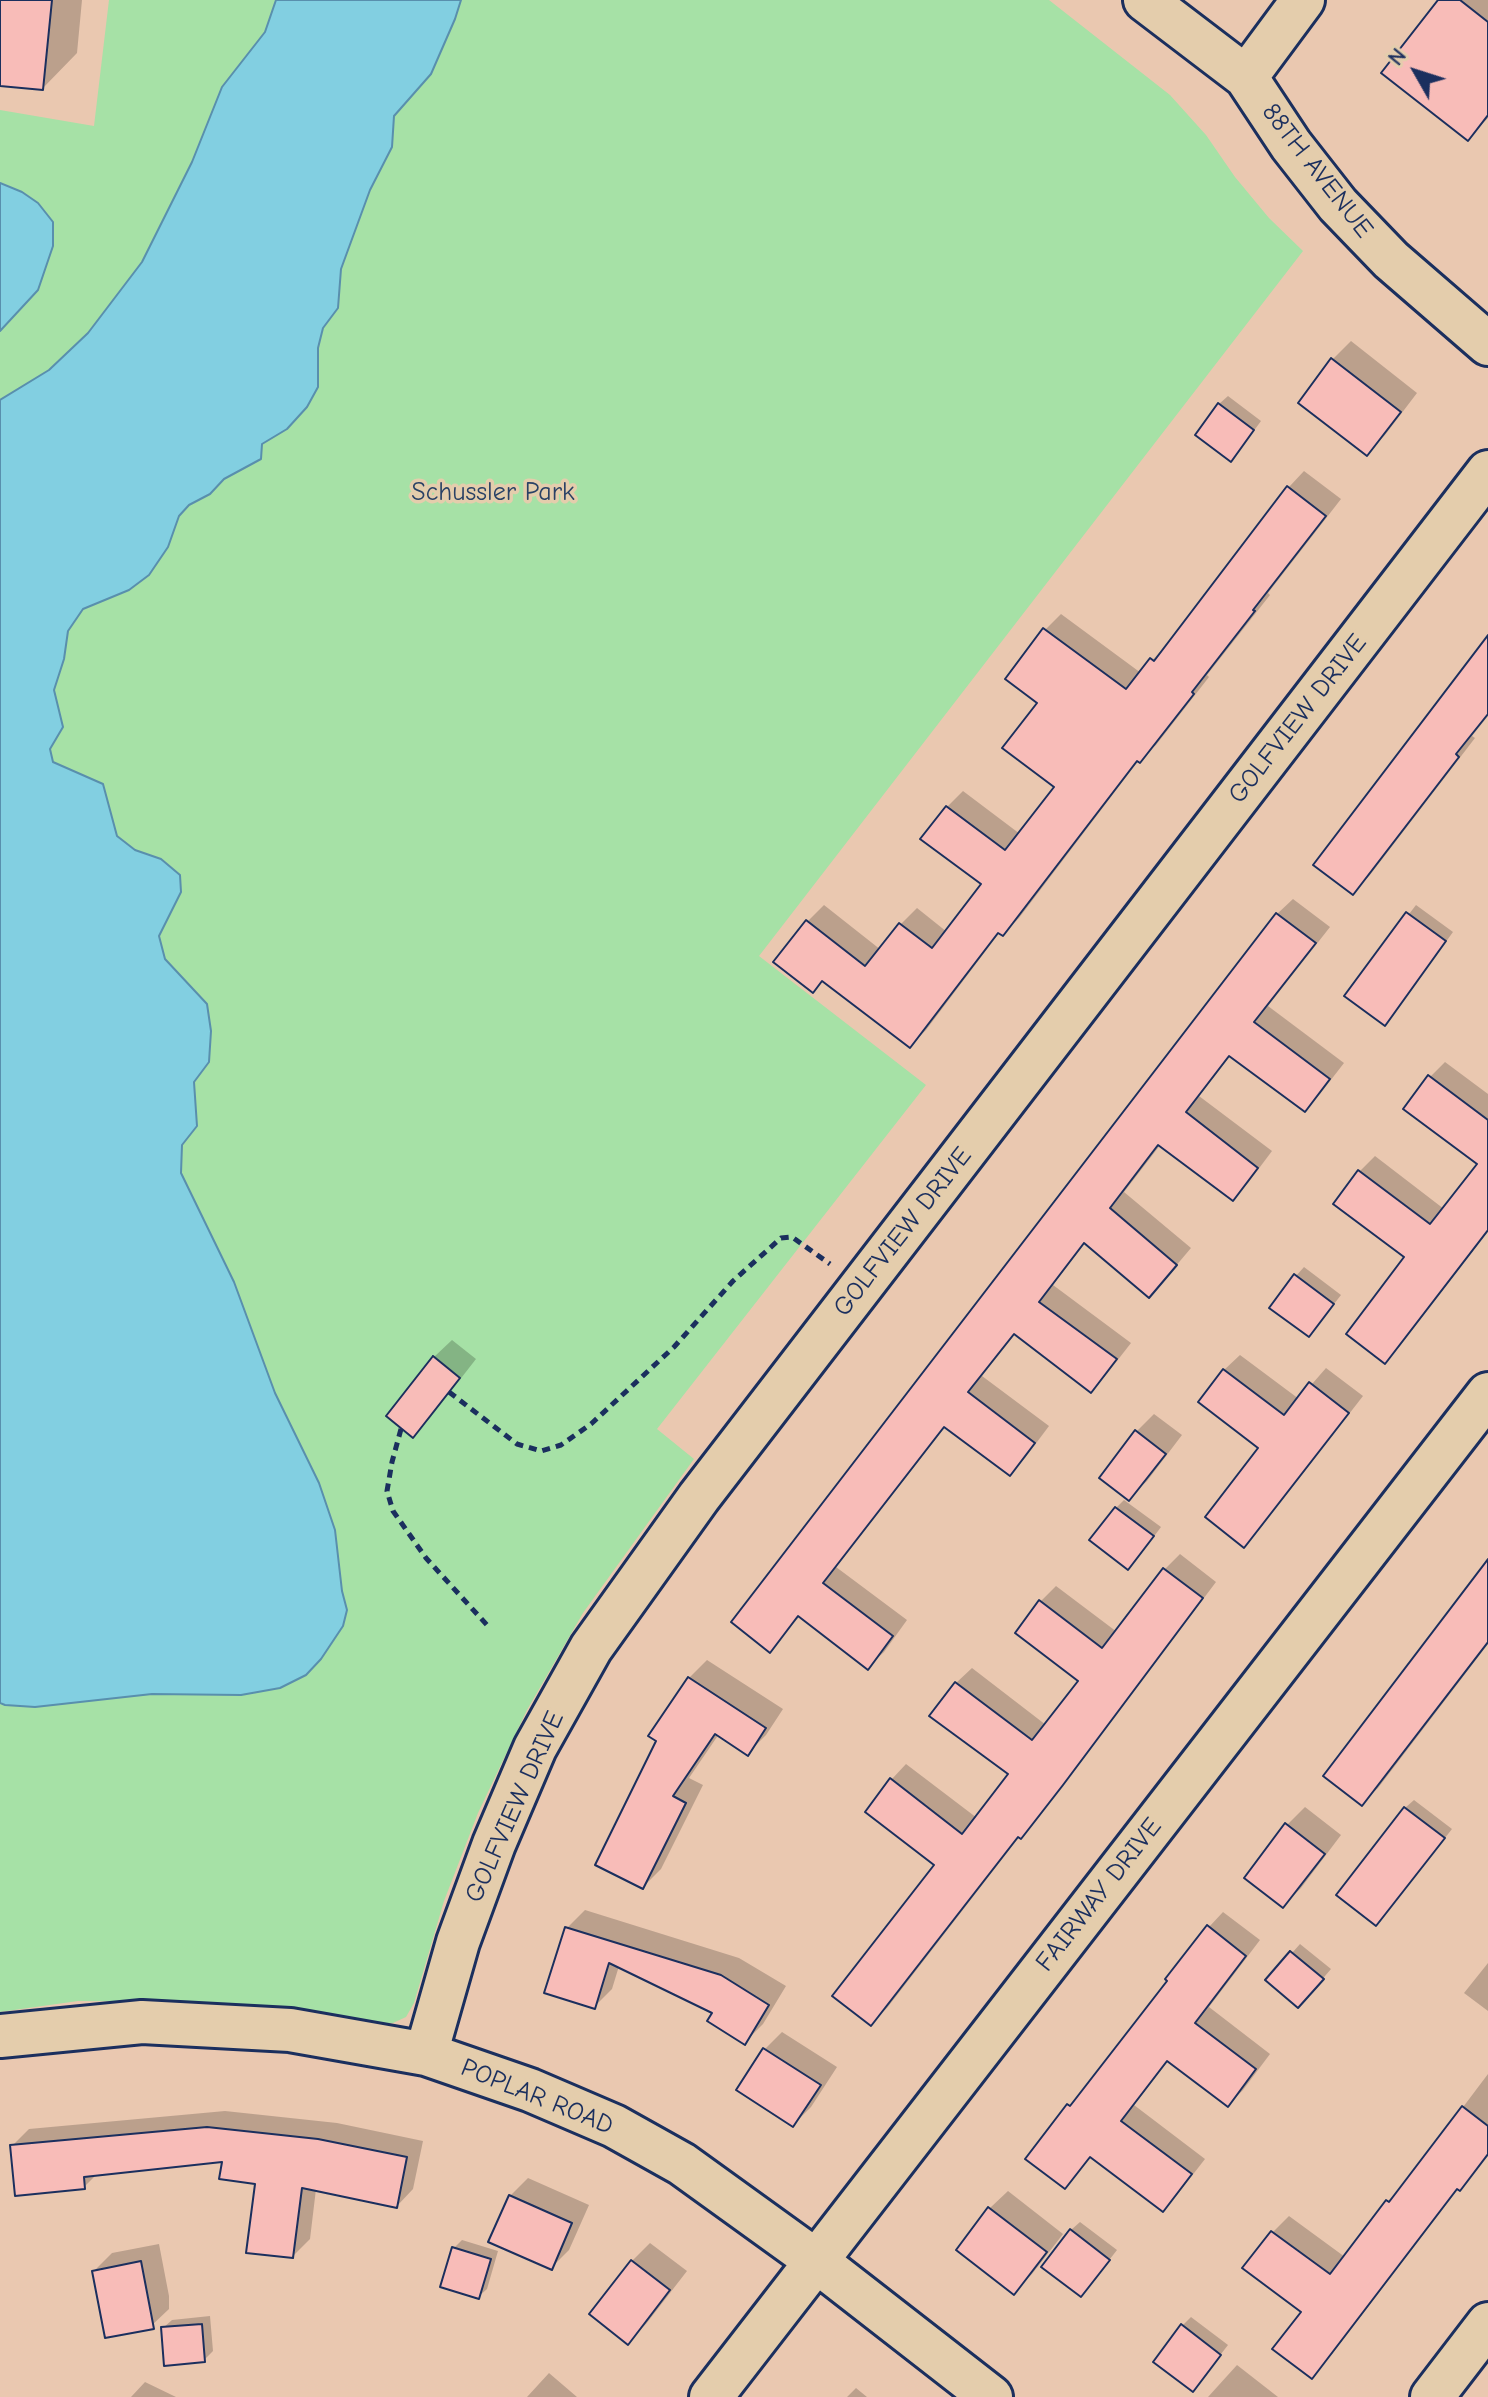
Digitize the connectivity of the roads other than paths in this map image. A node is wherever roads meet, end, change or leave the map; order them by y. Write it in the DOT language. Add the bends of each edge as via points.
graph roads {
  1 [pos="1145,0"];
  2 [pos="1303,0"];
  3 [pos="1246,77"];
  4 [pos="1488,344"];
  5 [pos="1488,472"];
  6 [pos="1488,1394"];
  7 [pos="0,2036"];
  8 [pos="426,2054"];
  9 [pos="815,2260"];
  10 [pos="1488,2324"];
  11 [pos="711,2397"];
  12 [pos="991,2397"];
  13 [pos="1432,2397"];
  1 -- 3 [label="street, 88TH AVENUE"];
  2 -- 3 [label="street"];
  3 -- 4 [label="street, 88TH AVENUE" via="1338,205 1391,260"];
  5 -- 8 [label="street, GOLFVIEW DRIVE" via="699,1497 591,1648 535,1748 494,1844 458,1942"];
  6 -- 9 [label="street, FAIRWAY DRIVE"];
  7 -- 8 [label="street, POPLAR ROAD" via="142,2022 290,2030"];
  8 -- 9 [label="street, POPLAR ROAD" via="614,2126 682,2164"];
  9 -- 11 [label="street, FAIRWAY DRIVE"];
  9 -- 12 [label="street, POPLAR ROAD"];
  10 -- 13 [label="street"];
}
